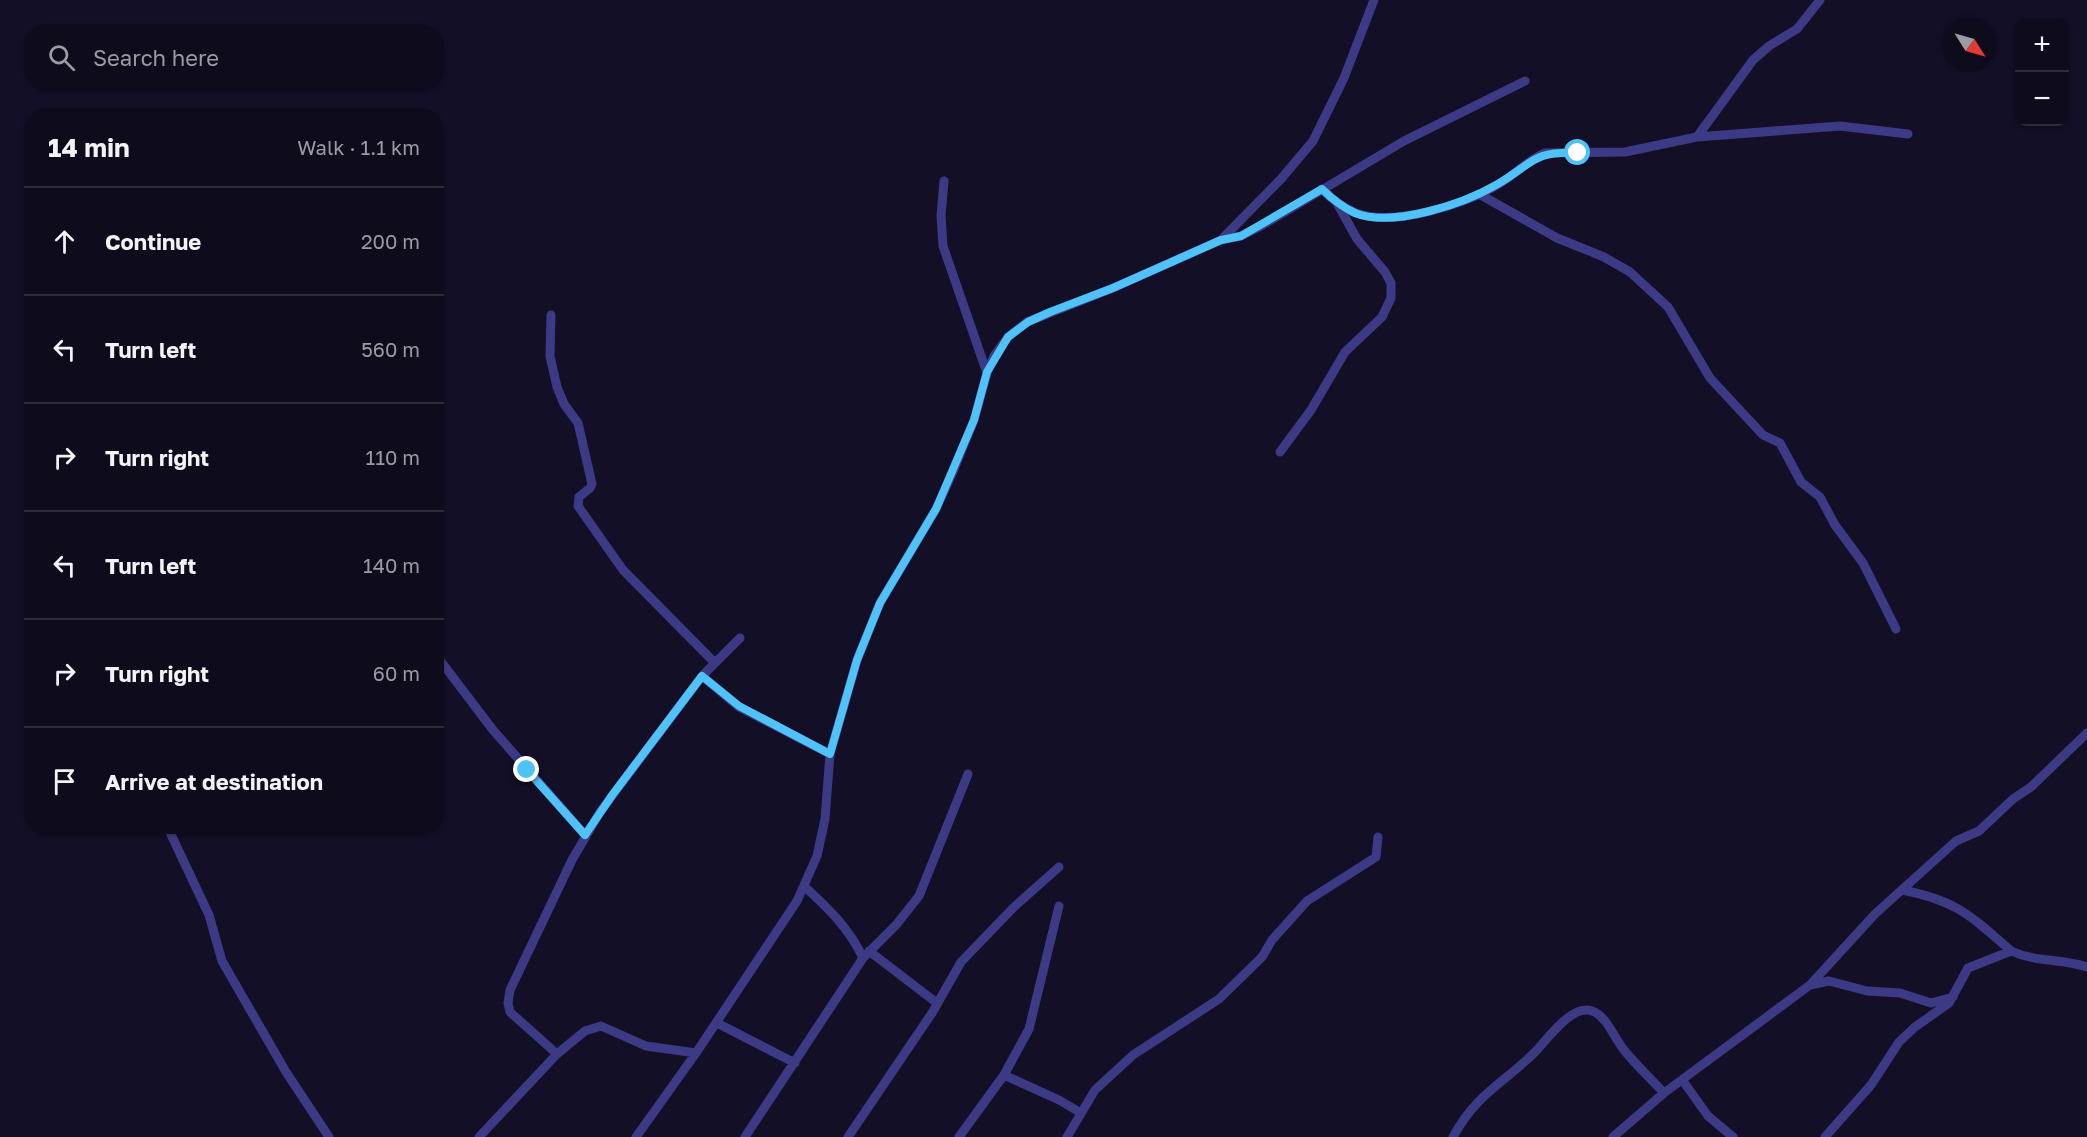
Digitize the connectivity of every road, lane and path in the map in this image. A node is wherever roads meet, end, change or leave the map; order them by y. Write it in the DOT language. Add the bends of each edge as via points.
graph roads {
  1 [pos="1374,0"];
  2 [pos="1820,0"];
  3 [pos="1525,81"];
  4 [pos="1908,134"];
  5 [pos="1697,137"];
  6 [pos="944,181"];
  7 [pos="1322,189"];
  8 [pos="1479,194"];
  9 [pos="1337,203"];
  10 [pos="1221,240"];
  11 [pos="551,315"];
  12 [pos="987,372"];
  13 [pos="1280,452"];
  14 [pos="1896,629"];
  15 [pos="740,638"];
  16 [pos="715,663"];
  17 [pos="444,666"];
  18 [pos="702,676"];
  19 [pos="2087,734"];
  20 [pos="830,754"];
  21 [pos="968,774"];
  22 [pos="171,834"];
  23 [pos="585,835"];
  24 [pos="1378,837"];
  25 [pos="1059,867"];
  26 [pos="804,885"];
  27 [pos="1902,890"];
  28 [pos="1059,906"];
  29 [pos="2011,951"];
  30 [pos="866,955"];
  31 [pos="2087,967"];
  32 [pos="1810,985"];
  33 [pos="1953,997"];
  34 [pos="937,1003"];
  35 [pos="717,1023"];
  36 [pos="696,1053"];
  37 [pos="557,1054"];
  38 [pos="795,1063"];
  39 [pos="1004,1075"];
  40 [pos="1683,1081"];
  41 [pos="1664,1094"];
  42 [pos="1081,1113"];
  43 [pos="329,1137"];
  44 [pos="479,1137"];
  45 [pos="636,1137"];
  46 [pos="744,1137"];
  47 [pos="848,1137"];
  48 [pos="959,1137"];
  49 [pos="1066,1137"];
  50 [pos="1453,1137"];
  51 [pos="1613,1137"];
  52 [pos="1733,1137"];
  53 [pos="1825,1137"];
  1 -- 10 [label="street" via="1344,78 1313,141"];
  2 -- 5 [label="street" via="1797,29 1753,60"];
  3 -- 7 [label="street" via="1404,141"];
  4 -- 5 [label="street" via="1840,126"];
  5 -- 8 [label="street" via="1625,152 1545,153"];
  6 -- 12 [label="street" via="943,246"];
  7 -- 9 [label="street"];
  7 -- 10 [label="street" via="1261,226"];
  8 -- 9 [label="street" via="1417,214 1388,217 1356,213"];
  8 -- 14 [label="street" via="1557,238 1604,257 1630,273 1668,307 1710,378 1763,435 1780,443 1801,482 1820,497 1863,563"];
  9 -- 13 [label="street" via="1357,239 1385,272 1391,298 1382,317 1345,352 1311,410"];
  10 -- 12 [label="street" via="1028,322 1008,337"];
  11 -- 16 [label="street" via="550,356 564,404 578,423 592,484 579,497 578,506 623,570"];
  12 -- 20 [label="street" via="974,420 936,509 880,603 857,660"];
  15 -- 16 [label="street"];
  16 -- 18 [label="street"];
  17 -- 23 [label="street" via="492,730"];
  18 -- 20 [label="street" via="739,706"];
  18 -- 23 [label="street"];
  19 -- 27 [label="street" via="1985,826 1956,841"];
  20 -- 26 [label="street" via="818,856"];
  21 -- 30 [label="street" via="919,896"];
  22 -- 43 [label="street" via="205,907 222,961 280,1063"];
  23 -- 37 [label="street" via="510,990 508,1002 515,1017"];
  24 -- 42 [label="street" via="1376,857 1307,901 1245,975 1219,999 1133,1055 1095,1090"];
  25 -- 34 [label="street" via="961,962"];
  26 -- 30 [label="street" via="839,919"];
  26 -- 35 [label="street"];
  27 -- 29 [label="street" via="1953,904"];
  27 -- 32 [label="street"];
  28 -- 39 [label="street" via="1029,1029"];
  29 -- 31 [label="street" via="2030,959 2064,960"];
  29 -- 33 [label="street" via="1968,968"];
  30 -- 34 [label="street"];
  30 -- 38 [label="street"];
  32 -- 33 [label="street" via="1829,981 1867,991 1900,993 1931,1003"];
  32 -- 40 [label="street"];
  33 -- 53 [label="street" via="1899,1042 1871,1085"];
  34 -- 47 [label="street"];
  35 -- 36 [label="street"];
  35 -- 38 [label="street"];
  36 -- 37 [label="street" via="646,1046 601,1026 585,1031"];
  36 -- 45 [label="street"];
  37 -- 44 [label="street"];
  38 -- 46 [label="street"];
  39 -- 42 [label="street"];
  39 -- 48 [label="street"];
  40 -- 41 [label="street"];
  40 -- 52 [label="street" via="1708,1116"];
  41 -- 50 [label="street" via="1601,1018 1591,1011 1582,1011 1563,1021 1536,1052 1478,1101"];
  41 -- 51 [label="street"];
  42 -- 49 [label="street"];
}
